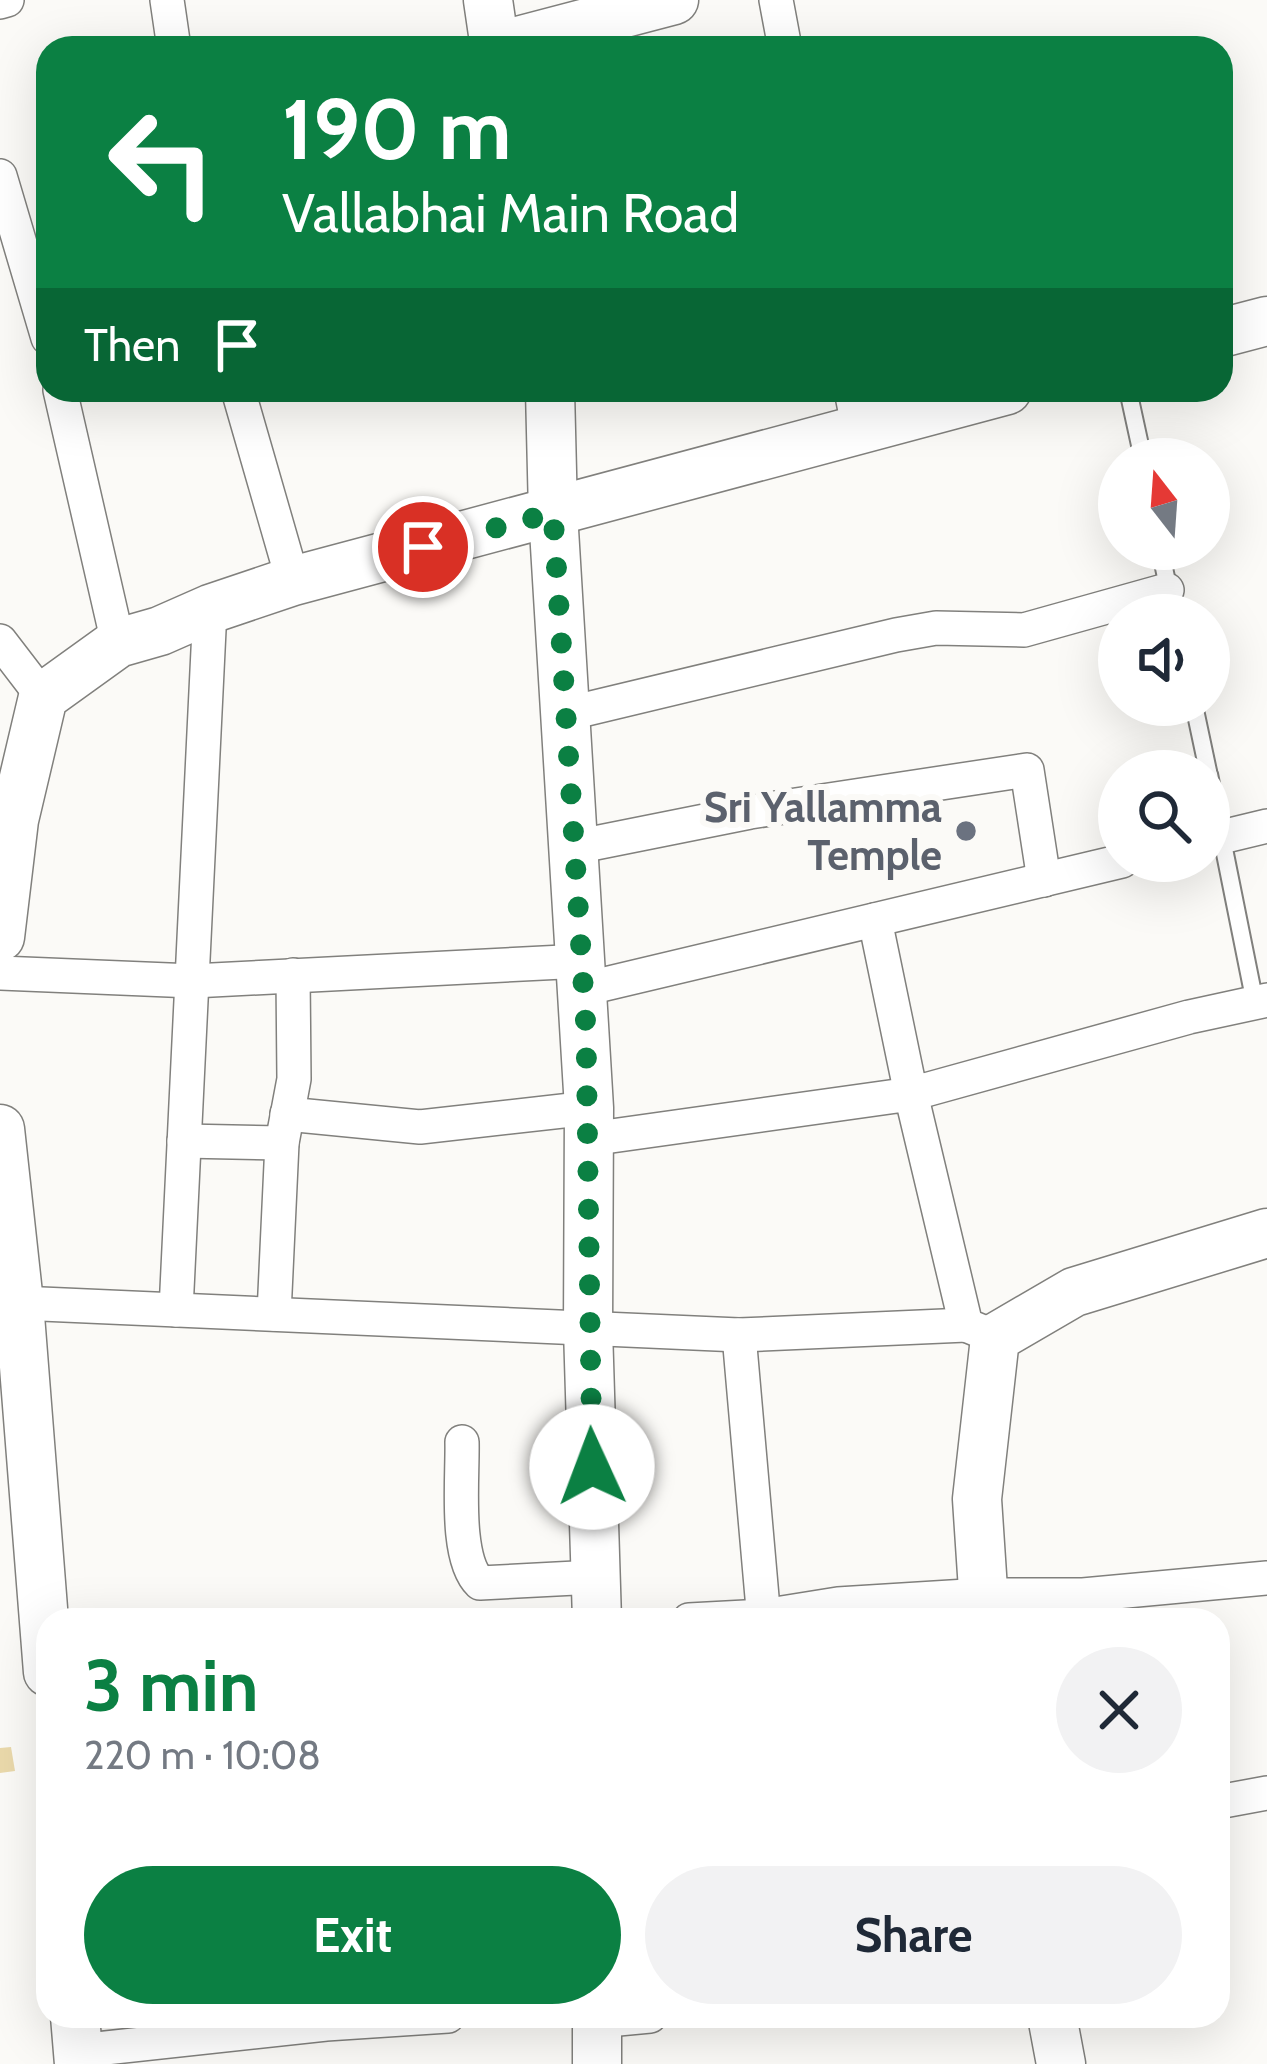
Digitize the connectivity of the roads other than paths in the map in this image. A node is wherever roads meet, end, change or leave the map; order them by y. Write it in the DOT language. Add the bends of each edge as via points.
graph roads {
  1 [pos="167,0"];
  2 [pos="488,0"];
  3 [pos="674,0"];
  4 [pos="776,0"];
  5 [pos="172,36"];
  6 [pos="493,36"];
  7 [pos="540,36"];
  8 [pos="783,36"];
  9 [pos="0,176"];
  10 [pos="36,298"];
  11 [pos="1267,321"];
  12 [pos="1233,330"];
  13 [pos="63,402"];
  14 [pos="241,402"];
  15 [pos="550,402"];
  16 [pos="920,402"];
  17 [pos="1131,402"];
  18 [pos="855,411"];
  19 [pos="1139,438"];
  20 [pos="553,513"];
  21 [pos="293,581"];
  22 [pos="210,608"];
  23 [pos="1098,616"];
  24 [pos="0,641"];
  25 [pos="118,643"];
  26 [pos="44,697"];
  27 [pos="566,714"];
  28 [pos="7,821"];
  29 [pos="1267,826"];
  30 [pos="1230,835"];
  31 [pos="575,848"];
  32 [pos="1098,867"];
  33 [pos="1044,880"];
  34 [pos="1228,882"];
  35 [pos="875,920"];
  36 [pos="0,937"];
  37 [pos="0,973"];
  38 [pos="293,975"];
  39 [pos="584,975"];
  40 [pos="193,981"];
  41 [pos="1261,1002"];
  42 [pos="911,1094"];
  43 [pos="590,1123"];
  44 [pos="284,1128"];
  45 [pos="0,1129"];
  46 [pos="184,1141"];
  47 [pos="1267,1233"];
  48 [pos="9,1305"];
  49 [pos="176,1310"];
  50 [pos="274,1314"];
  51 [pos="588,1329"];
  52 [pos="981,1332"];
  53 [pos="739,1336"];
  54 [pos="461,1442"];
  55 [pos="1267,1578"];
  56 [pos="596,1599"];
  57 [pos="41,1608"];
  58 [pos="763,1608"];
  59 [pos="817,1608"];
  60 [pos="984,1608"];
  61 [pos="1267,1793"];
  62 [pos="1230,1800"];
  63 [pos="276,2028"];
  64 [pos="1054,2028"];
  65 [pos="77,2044"];
  66 [pos="1061,2064"];
  1 -- 5 [label="street"];
  2 -- 6 [label="street"];
  3 -- 7 [label="street"];
  4 -- 8 [label="street"];
  9 -- 10 [label="street"];
  11 -- 12 [label="street"];
  13 -- 25 [label="street"];
  14 -- 21 [label="street"];
  15 -- 20 [label="street"];
  16 -- 18 [label="street"];
  17 -- 19 [label="lane"];
  18 -- 20 [label="street"];
  20 -- 21 [label="street"];
  20 -- 27 [label="street"];
  21 -- 22 [label="street"];
  22 -- 25 [label="street"];
  22 -- 40 [label="street"];
  23 -- 27 [label="street" via="1024,630 896,635"];
  24 -- 26 [label="street"];
  25 -- 26 [label="street"];
  26 -- 28 [label="street"];
  27 -- 31 [label="street"];
  28 -- 36 [label="street"];
  29 -- 30 [label="street"];
  31 -- 33 [label="street" via="1027,770"];
  31 -- 39 [label="street"];
  32 -- 33 [label="street"];
  33 -- 35 [label="street"];
  34 -- 41 [label="lane"];
  35 -- 39 [label="street"];
  35 -- 42 [label="street"];
  37 -- 40 [label="street"];
  38 -- 39 [label="street"];
  38 -- 40 [label="street"];
  38 -- 44 [label="street" via="294,1078"];
  39 -- 43 [label="street"];
  40 -- 46 [label="street"];
  41 -- 42 [label="street"];
  42 -- 43 [label="street"];
  42 -- 52 [label="street"];
  43 -- 44 [label="street"];
  43 -- 51 [label="street"];
  44 -- 46 [label="street"];
  44 -- 50 [label="street"];
  45 -- 48 [label="street"];
  46 -- 49 [label="street"];
  47 -- 52 [label="street" via="1074,1292"];
  48 -- 49 [label="street"];
  48 -- 57 [label="street"];
  49 -- 50 [label="street"];
  50 -- 51 [label="street"];
  51 -- 53 [label="street"];
  51 -- 56 [label="street"];
  52 -- 53 [label="street"];
  52 -- 60 [label="street"];
  53 -- 58 [label="street"];
  54 -- 56 [label="street" via="473,1577"];
  55 -- 60 [label="street"];
  59 -- 60 [label="street"];
  61 -- 62 [label="street"];
  63 -- 65 [label="street"];
  64 -- 66 [label="street"];
}
